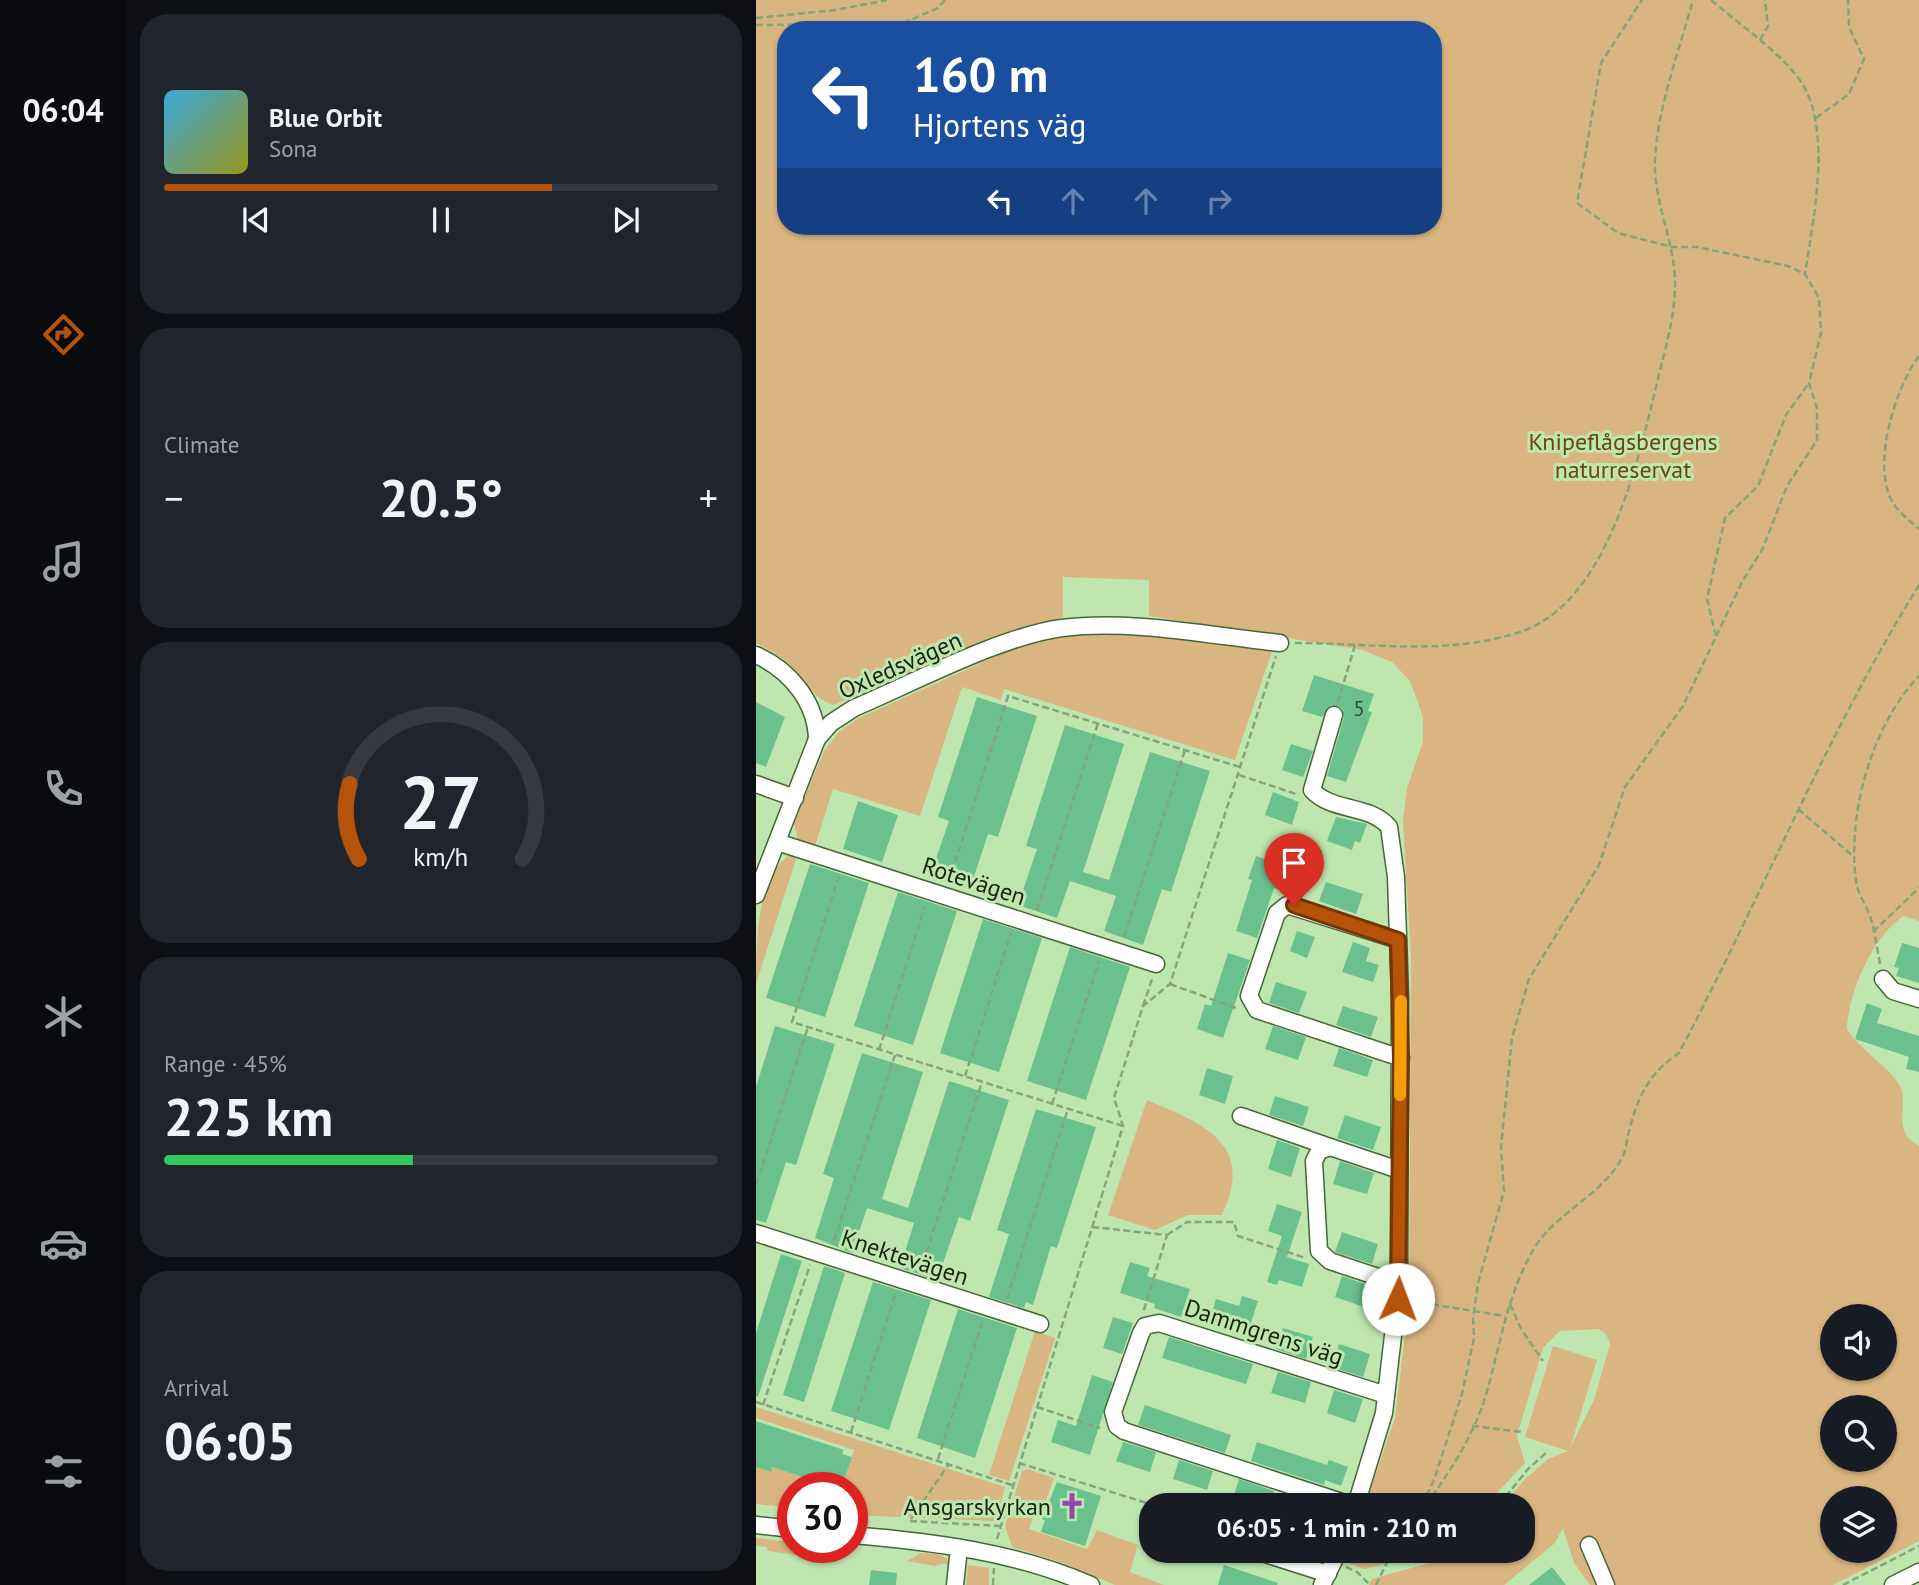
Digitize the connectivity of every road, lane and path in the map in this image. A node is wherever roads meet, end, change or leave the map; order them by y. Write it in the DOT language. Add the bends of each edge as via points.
graph roads {
  1 [pos="887,0"];
  2 [pos="945,0"];
  3 [pos="1642,0"];
  4 [pos="1693,0"];
  5 [pos="1711,0"];
  6 [pos="1765,0"];
  7 [pos="1848,0"];
  8 [pos="756,18"];
  9 [pos="908,21"];
  10 [pos="756,26"];
  11 [pos="777,26"];
  12 [pos="1759,41"];
  13 [pos="1816,118"];
  14 [pos="1672,247"];
  15 [pos="1805,274"];
  16 [pos="1919,356"];
  17 [pos="1809,383"];
  18 [pos="1919,529"];
  19 [pos="1919,585"];
  20 [pos="1716,637"];
  21 [pos="1280,643"];
  22 [pos="1355,643"];
  23 [pos="756,655"];
  24 [pos="1919,676"];
  25 [pos="1334,715"];
  26 [pos="1098,723"];
  27 [pos="817,739"];
  28 [pos="1185,750"];
  29 [pos="1240,767"];
  30 [pos="1238,775"];
  31 [pos="756,785"];
  32 [pos="1316,794"];
  33 [pos="795,798"];
  34 [pos="1797,808"];
  35 [pos="777,842"];
  36 [pos="1854,857"];
  37 [pos="844,863"];
  38 [pos="1919,888"];
  39 [pos="938,894"];
  40 [pos="756,895"];
  41 [pos="1016,919"];
  42 [pos="1033,924"];
  43 [pos="1873,932"];
  44 [pos="1398,940"];
  45 [pos="1111,950"];
  46 [pos="1156,964"];
  47 [pos="1883,979"];
  48 [pos="1170,984"];
  49 [pos="1919,999"];
  50 [pos="1143,1006"];
  51 [pos="1252,1006"];
  52 [pos="808,1027"];
  53 [pos="879,1050"];
  54 [pos="895,1055"];
  55 [pos="1401,1058"];
  56 [pos="965,1076"];
  57 [pos="982,1082"];
  58 [pos="1052,1104"];
  59 [pos="1068,1109"];
  60 [pos="1241,1116"];
  61 [pos="1123,1126"];
  62 [pos="1330,1147"];
  63 [pos="1399,1170"];
  64 [pos="756,1185"];
  65 [pos="1092,1227"];
  66 [pos="756,1233"];
  67 [pos="1167,1235"];
  68 [pos="822,1254"];
  69 [pos="1323,1256"];
  70 [pos="900,1279"];
  71 [pos="916,1284"];
  72 [pos="1398,1291"];
  73 [pos="1509,1303"];
  74 [pos="987,1307"];
  75 [pos="1474,1311"];
  76 [pos="1003,1312"];
  77 [pos="1505,1316"];
  78 [pos="1040,1324"];
  79 [pos="1145,1326"];
  80 [pos="1543,1361"];
  81 [pos="1386,1395"];
  82 [pos="756,1402"];
  83 [pos="763,1405"];
  84 [pos="1036,1406"];
  85 [pos="1117,1426"];
  86 [pos="1472,1426"];
  87 [pos="851,1432"];
  88 [pos="1522,1432"];
  89 [pos="1547,1452"];
  90 [pos="938,1459"];
  91 [pos="1019,1463"];
  92 [pos="950,1464"];
  93 [pos="1012,1485"];
  94 [pos="1316,1493"];
  95 [pos="1357,1493"];
  96 [pos="1429,1493"];
  97 [pos="1433,1493"];
  98 [pos="1509,1493"];
  99 [pos="1139,1501"];
  100 [pos="910,1521"];
  101 [pos="756,1525"];
  102 [pos="1000,1526"];
  103 [pos="777,1527"];
  104 [pos="904,1527"];
  105 [pos="868,1537"];
  106 [pos="998,1539"];
  107 [pos="1588,1545"];
  108 [pos="1919,1546"];
  109 [pos="958,1548"];
  110 [pos="1285,1563"];
  111 [pos="1333,1563"];
  112 [pos="1387,1563"];
  113 [pos="994,1565"];
  114 [pos="1919,1572"];
  115 [pos="1325,1579"];
  116 [pos="955,1585"];
  117 [pos="993,1585"];
  118 [pos="1091,1585"];
  119 [pos="1376,1585"];
  120 [pos="1606,1585"];
  121 [pos="1843,1585"];
  122 [pos="1893,1585"];
  1 -- 8 [label="path"];
  2 -- 9 [label="path" via="938,8"];
  3 -- 14 [label="path" via="1601,63 1577,203 1618,233"];
  4 -- 14 [label="path" via="1660,123 1655,160"];
  5 -- 12 [label="path"];
  6 -- 12 [label="path" via="1768,26"];
  7 -- 13 [label="path" via="1849,27 1864,59 1849,94"];
  10 -- 11 [label="path"];
  12 -- 13 [label="path" via="1798,76"];
  13 -- 15 [label="path" via="1818,183"];
  14 -- 15 [label="path" via="1697,247 1788,266"];
  14 -- 22 [label="path" via="1672,318 1637,465 1604,548 1577,590 1554,612 1522,631 1462,646"];
  15 -- 17 [label="path" via="1819,298 1821,333"];
  16 -- 18 [label="path" via="1894,407 1884,456 1894,505"];
  17 -- 20 [label="path" via="1817,408 1817,440 1787,486 1763,548"];
  17 -- 20 [label="path" via="1786,415 1758,486 1725,518 1707,599"];
  19 -- 34 [label="path" via="1884,641"];
  20 -- 75 [label="path" via="1683,706 1625,787 1599,865 1529,979 1512,1038 1501,1147 1504,1191"];
  21 -- 22 [label="path"];
  21 -- 27 [label="street, Oxledsvägen" via="1132,628 1060,628 1013,641 854,708"];
  21 -- 29 [label="path"];
  22 -- 25 [label="path"];
  23 -- 27 [label="street" via="778,668 807,701"];
  24 -- 36 [label="path" via="1880,730 1862,788"];
  25 -- 32 [label="street" via="1312,784"];
  26 -- 28 [label="path"];
  26 -- 39 [label="path" via="1009,696"];
  26 -- 42 [label="path"];
  27 -- 33 [label="street, Oxledsvägen"];
  28 -- 29 [label="path"];
  28 -- 45 [label="path"];
  29 -- 30 [label="path"];
  30 -- 32 [label="path" via="1303,796"];
  30 -- 48 [label="path"];
  31 -- 33 [label="street"];
  32 -- 44 [label="street" via="1374,815 1389,827"];
  33 -- 35 [label="street, Oxledsvägen"];
  34 -- 36 [label="path"];
  34 -- 73 [label="path" via="1679,1053 1660,1065 1643,1088 1623,1156 1594,1193 1533,1249"];
  35 -- 37 [label="street, Rotevägen"];
  35 -- 40 [label="street, Oxledsvägen"];
  36 -- 43 [label="path" via="1856,885"];
  37 -- 39 [label="street, Rotevägen"];
  37 -- 52 [label="path" via="792,1022"];
  38 -- 43 [label="path"];
  39 -- 41 [label="street, Rotevägen"];
  39 -- 53 [label="path"];
  41 -- 42 [label="street, Rotevägen"];
  41 -- 56 [label="path"];
  42 -- 45 [label="street, Rotevägen"];
  43 -- 47 [label="path"];
  44 -- 51 [label="street" via="1287,905 1277,913 1249,996"];
  44 -- 55 [label="street"];
  45 -- 46 [label="street, Rotevägen"];
  45 -- 58 [label="path"];
  46 -- 50 [label="path"];
  47 -- 49 [label="street" via="1893,991"];
  48 -- 50 [label="path"];
  48 -- 51 [label="path" via="1239,1009"];
  50 -- 61 [label="path" via="1114,1098"];
  51 -- 55 [label="street"];
  52 -- 53 [label="path"];
  52 -- 64 [label="path"];
  53 -- 54 [label="path"];
  54 -- 56 [label="path"];
  54 -- 68 [label="path"];
  55 -- 63 [label="street"];
  56 -- 57 [label="path"];
  57 -- 58 [label="path"];
  57 -- 71 [label="path"];
  58 -- 59 [label="path"];
  59 -- 61 [label="path"];
  59 -- 76 [label="path"];
  60 -- 62 [label="street"];
  61 -- 65 [label="path"];
  62 -- 63 [label="street"];
  62 -- 69 [label="street" via="1319,1151 1314,1161 1316,1244"];
  63 -- 72 [label="street"];
  65 -- 67 [label="path"];
  65 -- 84 [label="path"];
  66 -- 68 [label="street, Knektevägen"];
  67 -- 69 [label="path" via="1187,1222 1234,1222 1238,1236 1309,1259"];
  67 -- 79 [label="path" via="1143,1311"];
  68 -- 70 [label="street, Knektevägen"];
  68 -- 83 [label="path"];
  69 -- 72 [label="street"];
  70 -- 71 [label="street, Knektevägen"];
  70 -- 87 [label="path"];
  71 -- 74 [label="street, Knektevägen"];
  72 -- 75 [label="path"];
  72 -- 81 [label="street"];
  73 -- 77 [label="path"];
  73 -- 80 [label="path"];
  74 -- 76 [label="street, Knektevägen"];
  74 -- 90 [label="path"];
  75 -- 77 [label="path"];
  75 -- 96 [label="path" via="1474,1338 1462,1394"];
  76 -- 78 [label="street, Knektevägen"];
  77 -- 86 [label="path" via="1484,1401"];
  79 -- 81 [label="street, Dammgrens väg" via="1159,1323"];
  79 -- 85 [label="street, Dammgrens väg" via="1113,1412"];
  81 -- 95 [label="street" via="1379,1433"];
  82 -- 83 [label="path"];
  83 -- 87 [label="path"];
  84 -- 85 [label="path" via="1103,1429"];
  84 -- 91 [label="path"];
  85 -- 94 [label="street"];
  86 -- 88 [label="path"];
  86 -- 97 [label="path" via="1452,1469"];
  87 -- 90 [label="path"];
  89 -- 98 [label="path"];
  90 -- 92 [label="path"];
  91 -- 93 [label="path"];
  91 -- 99 [label="path"];
  92 -- 93 [label="path"];
  92 -- 100 [label="path"];
  93 -- 102 [label="path"];
  100 -- 102 [label="path"];
  100 -- 104 [label="path"];
  101 -- 103 [label="street"];
  102 -- 106 [label="path"];
  105 -- 109 [label="street"];
  107 -- 120 [label="street"];
  108 -- 121 [label="path"];
  109 -- 116 [label="street"];
  109 -- 118 [label="street" via="1042,1566"];
  110 -- 115 [label="street"];
  111 -- 115 [label="street"];
  112 -- 119 [label="path"];
  113 -- 117 [label="path"];
  114 -- 122 [label="street"];
}
